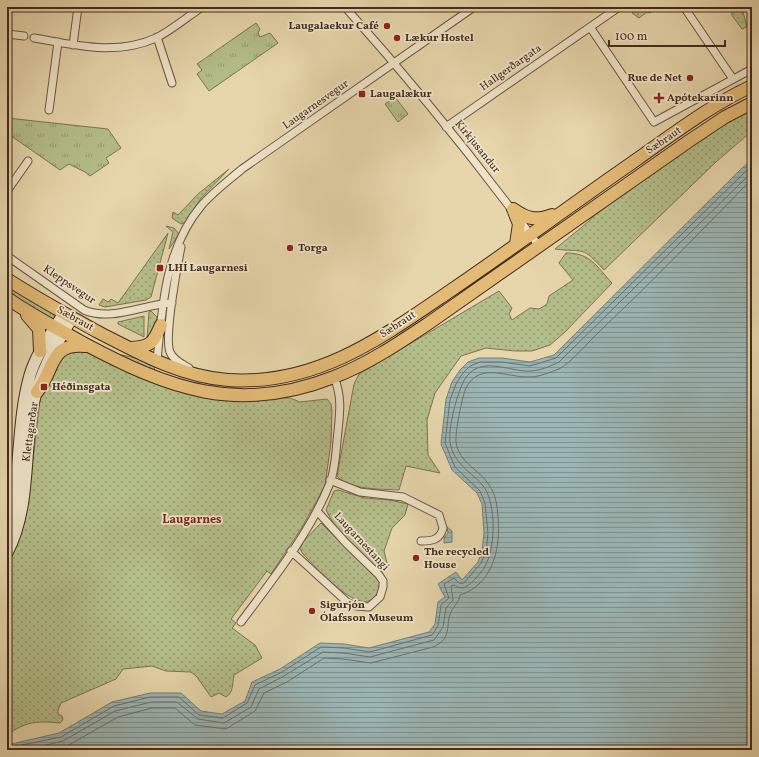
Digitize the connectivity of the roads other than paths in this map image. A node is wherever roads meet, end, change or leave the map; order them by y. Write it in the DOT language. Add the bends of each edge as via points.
graph roads {
  1 [pos="78,7"];
  2 [pos="202,7"];
  3 [pos="345,7"];
  4 [pos="474,7"];
  5 [pos="619,7"];
  6 [pos="684,7"];
  7 [pos="590,27"];
  8 [pos="7,34"];
  9 [pos="24,36"];
  10 [pos="157,37"];
  11 [pos="34,38"];
  12 [pos="58,42"];
  13 [pos="73,45"];
  14 [pos="394,64"];
  15 [pos="752,69"];
  16 [pos="733,78"];
  17 [pos="172,84"];
  18 [pos="752,86"];
  19 [pos="752,103"];
  20 [pos="49,110"];
  21 [pos="446,127"];
  22 [pos="28,161"];
  23 [pos="7,191"];
  24 [pos="513,209"];
  25 [pos="562,212"];
  26 [pos="530,234"];
  27 [pos="184,235"];
  28 [pos="516,244"];
  29 [pos="536,248"];
  30 [pos="7,256"];
  31 [pos="7,279"];
  32 [pos="12,302"];
  33 [pos="172,303"];
  34 [pos="163,304"];
  35 [pos="68,315"];
  36 [pos="161,325"];
  37 [pos="59,330"];
  38 [pos="90,346"];
  39 [pos="130,348"];
  40 [pos="40,351"];
  41 [pos="157,361"];
  42 [pos="205,376"];
  43 [pos="334,377"];
  44 [pos="164,382"];
  45 [pos="37,392"];
  46 [pos="330,480"];
  47 [pos="317,510"];
  48 [pos="7,526"];
  49 [pos="421,541"];
  50 [pos="291,551"];
  51 [pos="7,553"];
  52 [pos="241,622"];
  1 -- 13 [label="street"];
  2 -- 10 [label="street"];
  3 -- 14 [label="street"];
  4 -- 14 [label="street, Laugarnesvegur"];
  5 -- 7 [label="street, Hallgerðargata"];
  6 -- 16 [label="street"];
  7 -- 16 [label="street" via="654,122"];
  7 -- 21 [label="street, Hallgerðargata"];
  8 -- 9 [label="street"];
  10 -- 13 [label="street" via="143,43 110,49"];
  10 -- 17 [label="street"];
  11 -- 12 [label="street"];
  12 -- 13 [label="street"];
  12 -- 20 [label="street"];
  14 -- 21 [label="street, Kirkjusandur"];
  14 -- 27 [label="street, Laugarnesvegur" via="222,185 201,206"];
  15 -- 16 [label="street"];
  18 -- 25 [label="main road, Sæbraut" via="701,116"];
  19 -- 29 [label="main road, Sæbraut" via="689,141"];
  21 -- 24 [label="street, Kirkjusandur"];
  22 -- 23 [label="street"];
  24 -- 25 [label="main road" via="522,216 534,220"];
  24 -- 26 [label="street, Kirkjusandur"];
  24 -- 28 [label="main road" via="519,224"];
  25 -- 26 [label="main road, Sæbraut"];
  26 -- 28 [label="main road, Sæbraut"];
  26 -- 29 [label="street, Kirkjusandur" via="537,244"];
  27 -- 33 [label="street, Laugarnesvegur"];
  27 -- 34 [label="street, Laugarnesvegur" via="172,260"];
  28 -- 42 [label="main road, Sæbraut" via="352,354 308,371 269,379 228,380"];
  29 -- 43 [label="main road, Sæbraut" via="388,349"];
  30 -- 34 [label="street, Kleppsvegur" via="92,314 107,315"];
  31 -- 35 [label="main road, Sæbraut"];
  32 -- 37 [label="main road, Sæbraut"];
  32 -- 40 [label="main road" via="35,322 39,329"];
  33 -- 34 [label="street, Kleppsvegur"];
  33 -- 42 [label="street, Laugarnesvegur" via="168,338 170,354 183,365"];
  34 -- 36 [label="street, Laugarnesvegur"];
  35 -- 37 [label="main road, Klettagarðar"];
  35 -- 39 [label="main road, Sæbraut"];
  36 -- 39 [label="main road" via="151,343 144,347"];
  36 -- 41 [label="street, Laugarnesvegur"];
  37 -- 38 [label="main road, Sæbraut"];
  37 -- 40 [label="main road, Klettagarðar"];
  37 -- 45 [label="main road, Klettagarðar"];
  38 -- 44 [label="main road, Sæbraut"];
  38 -- 45 [label="main road" via="73,345 56,355 45,381"];
  39 -- 41 [label="main road, Sæbraut"];
  40 -- 48 [label="main road, Klettagarðar" via="30,375 22,409 13,497"];
  41 -- 42 [label="main road, Sæbraut"];
  41 -- 44 [label="main road" via="158,371"];
  43 -- 44 [label="main road, Sæbraut" via="286,391 225,395 198,392"];
  43 -- 46 [label="street, Laugarnestangi" via="339,389 340,406 336,451"];
  45 -- 51 [label="main road, Klettagarðar" via="32,409 22,504 16,531"];
  46 -- 47 [label="street, Laugarnestangi"];
  46 -- 49 [label="street" via="360,492 403,497 439,515 443,528 439,537"];
  47 -- 50 [label="street, Laugarnestangi"];
  47 -- 50 [label="street, Laugarnestangi" via="379,575 383,587 380,597 369,607 352,604"];
  50 -- 52 [label="street, Laugarnestangi"];
}
